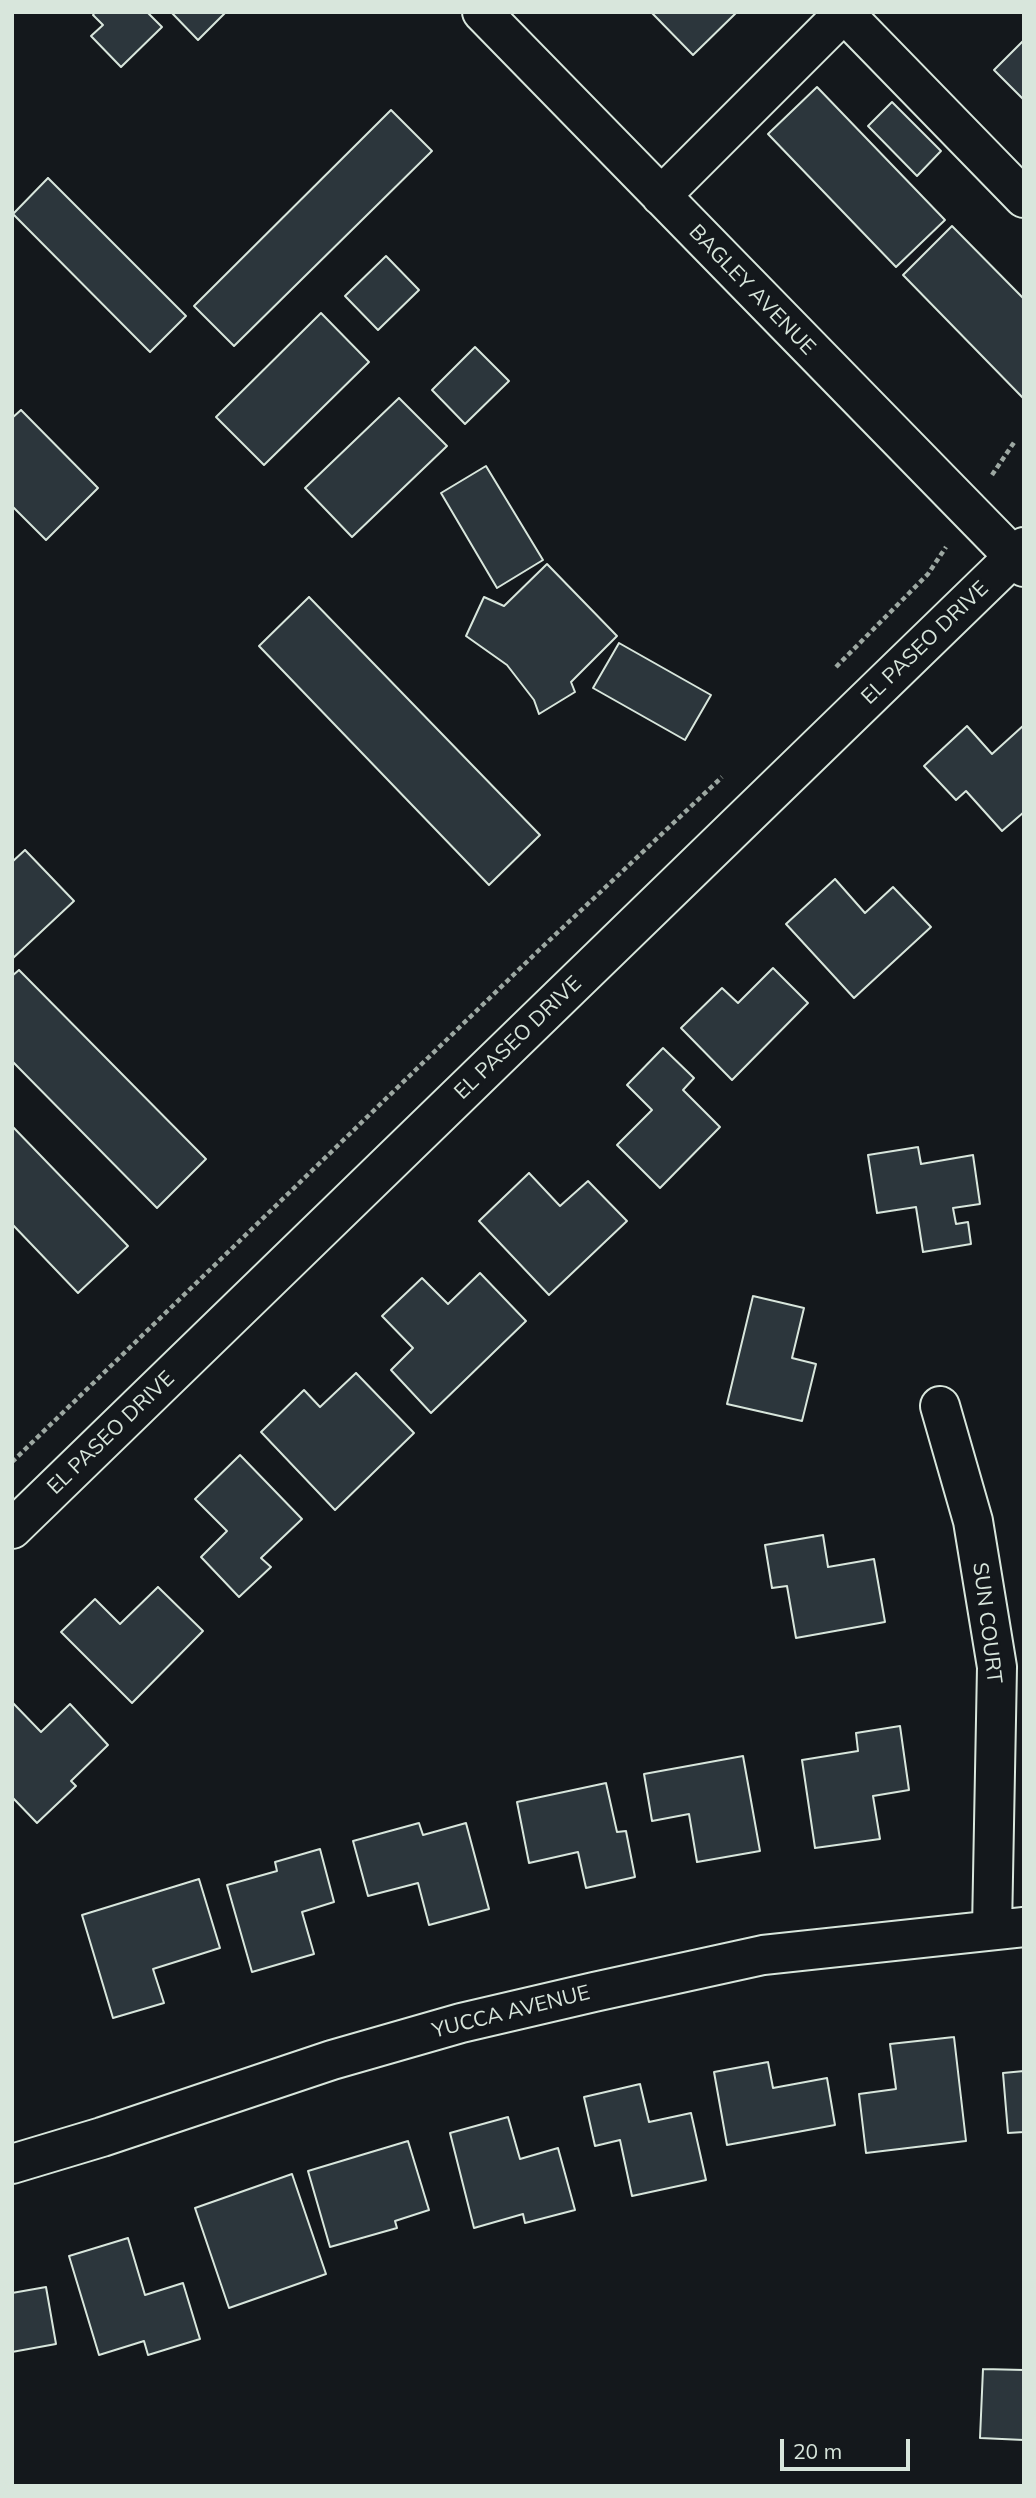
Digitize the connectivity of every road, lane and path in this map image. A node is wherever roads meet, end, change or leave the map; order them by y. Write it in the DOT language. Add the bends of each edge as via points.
graph roads {
  1 [pos="482,12"];
  2 [pos="845,13"];
  3 [pos="661,196"];
  4 [pos="1024,198"];
  5 [pos="1015,441"];
  6 [pos="968,511"];
  7 [pos="1020,557"];
  8 [pos="832,671"];
  9 [pos="724,775"];
  10 [pos="940,1406"];
  11 [pos="12,1462"];
  12 [pos="12,1529"];
  13 [pos="1008,1928"];
  14 [pos="12,2164"];
  1 -- 3 [label="street, BAGLEY AVENUE"];
  2 -- 3 [label="street"];
  2 -- 4 [label="street"];
  3 -- 6 [label="street, BAGLEY AVENUE"];
  5 -- 6 [label="path"];
  6 -- 7 [label="street, BAGLEY AVENUE"];
  6 -- 8 [label="path" via="928,573"];
  7 -- 12 [label="street, EL PASEO DRIVE"];
  9 -- 11 [label="path"];
  10 -- 13 [label="street, SUN COURT" via="973,1521 997,1667"];
  13 -- 14 [label="street, YUCCA AVENUE" via="763,1955 461,2023"];
}
